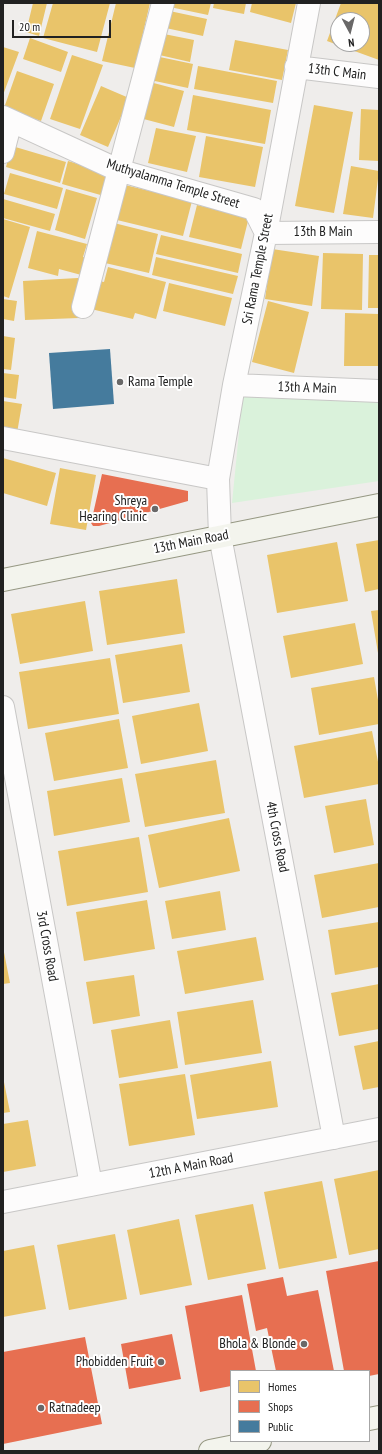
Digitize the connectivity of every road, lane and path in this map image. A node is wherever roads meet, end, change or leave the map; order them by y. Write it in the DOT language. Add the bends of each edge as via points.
graph roads {
  1 [pos="163,3"];
  2 [pos="308,3"];
  3 [pos="296,67"];
  4 [pos="379,77"];
  5 [pos="7,119"];
  6 [pos="3,152"];
  7 [pos="118,170"];
  8 [pos="266,232"];
  9 [pos="379,232"];
  10 [pos="84,307"];
  11 [pos="234,385"];
  12 [pos="379,391"];
  13 [pos="3,438"];
  14 [pos="218,479"];
  15 [pos="379,505"];
  16 [pos="220,536"];
  17 [pos="3,580"];
  18 [pos="3,707"];
  19 [pos="379,1129"];
  20 [pos="334,1138"];
  21 [pos="91,1185"];
  22 [pos="3,1202"];
  23 [pos="255,1442"];
  24 [pos="210,1451"];
  1 -- 7 [label="street"];
  2 -- 3 [label="street, Sri Rama Temple Street"];
  3 -- 4 [label="street, 13th C Main"];
  3 -- 8 [label="street, Sri Rama Temple Street"];
  5 -- 6 [label="street"];
  5 -- 7 [label="street, Muthyalamma Temple Street"];
  7 -- 8 [label="street, Muthyalamma Temple Street" via="254,209"];
  7 -- 10 [label="street"];
  8 -- 9 [label="street, 13th B Main"];
  8 -- 11 [label="street, Sri Rama Temple Street"];
  11 -- 12 [label="street, 13th A Main"];
  11 -- 14 [label="street, Sri Rama Temple Street"];
  13 -- 14 [label="street"];
  14 -- 16 [label="street, Sri Rama Temple Street"];
  15 -- 16 [label="street, 13th Main Road"];
  16 -- 17 [label="street, 13th Main Road"];
  16 -- 20 [label="street, 4th Cross Road"];
  18 -- 21 [label="street, 3rd Cross Road"];
  19 -- 20 [label="street, 12th A Main Road"];
  20 -- 21 [label="street, 12th A Main Road"];
  21 -- 22 [label="street, 12th A Main Road"];
  23 -- 24 [label="street"];
}
